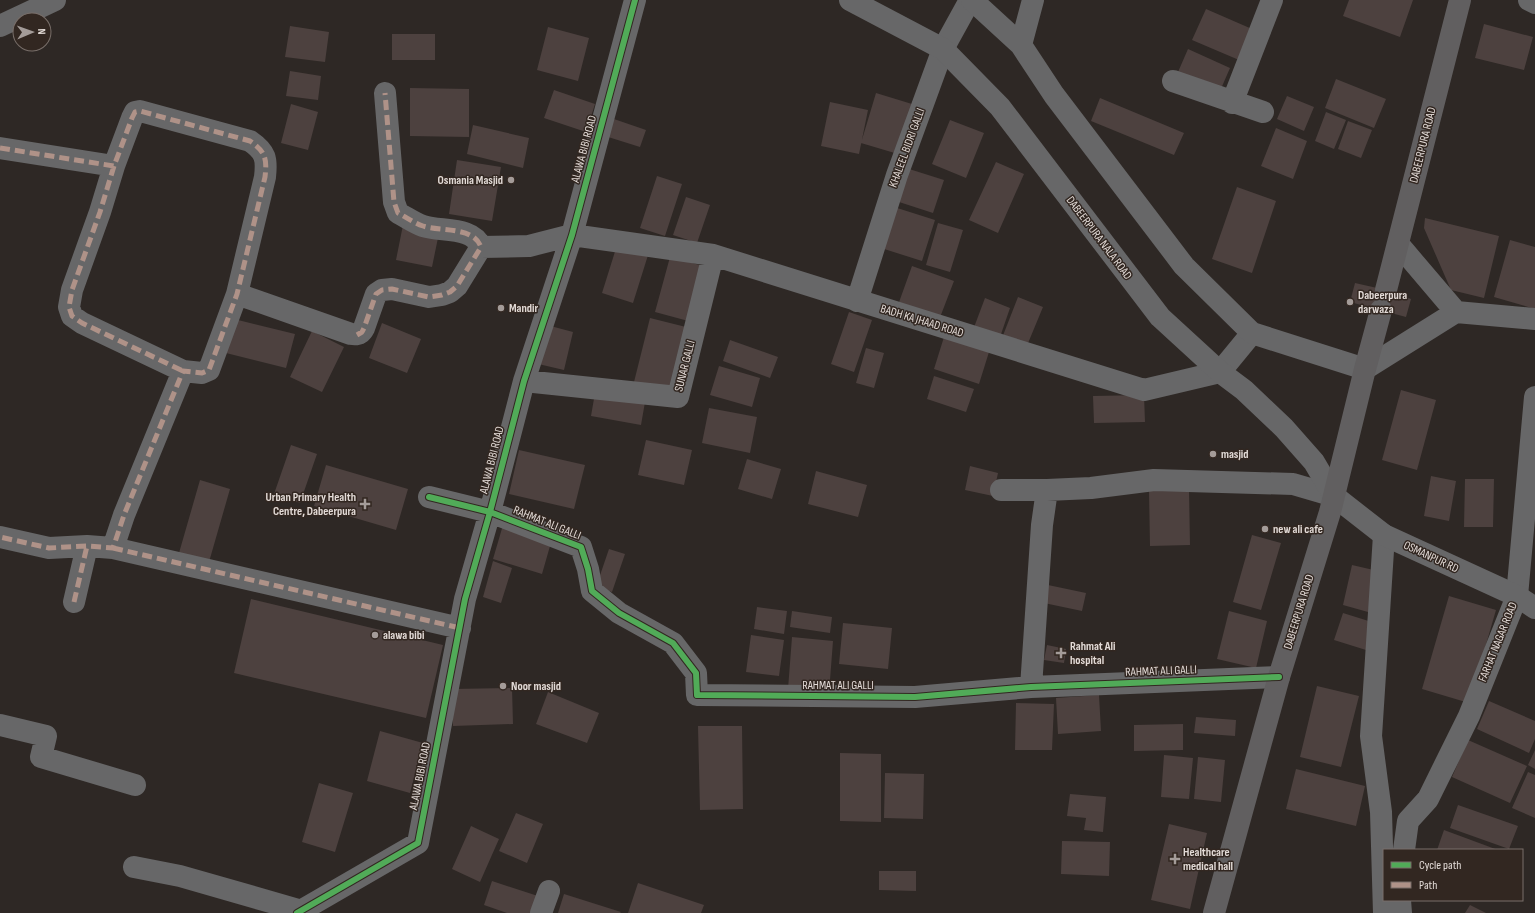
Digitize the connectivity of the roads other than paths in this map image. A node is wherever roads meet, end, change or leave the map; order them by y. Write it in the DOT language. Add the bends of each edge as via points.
graph roads {
  1 [pos="55,0"];
  2 [pos="635,0"];
  3 [pos="850,0"];
  4 [pos="971,0"];
  5 [pos="1033,0"];
  6 [pos="1272,0"];
  7 [pos="1460,0"];
  8 [pos="1529,0"];
  9 [pos="1535,3"];
  10 [pos="0,26"];
  11 [pos="1021,45"];
  12 [pos="943,49"];
  13 [pos="1173,81"];
  14 [pos="385,93"];
  15 [pos="1232,103"];
  16 [pos="1262,112"];
  17 [pos="0,148"];
  18 [pos="114,166"];
  19 [pos="572,235"];
  20 [pos="1398,245"];
  21 [pos="481,247"];
  22 [pos="713,255"];
  23 [pos="237,294"];
  24 [pos="857,301"];
  25 [pos="1456,312"];
  26 [pos="1535,319"];
  27 [pos="1252,333"];
  28 [pos="1365,369"];
  29 [pos="183,371"];
  30 [pos="1220,372"];
  31 [pos="524,381"];
  32 [pos="1535,396"];
  33 [pos="1001,490"];
  34 [pos="1047,490"];
  35 [pos="1334,496"];
  36 [pos="429,497"];
  37 [pos="490,512"];
  38 [pos="1384,535"];
  39 [pos="0,537"];
  40 [pos="87,546"];
  41 [pos="113,548"];
  42 [pos="1517,596"];
  43 [pos="74,602"];
  44 [pos="1535,608"];
  45 [pos="460,628"];
  46 [pos="1279,677"];
  47 [pos="1031,687"];
  48 [pos="0,725"];
  49 [pos="135,785"];
  50 [pos="1404,849"];
  51 [pos="134,867"];
  52 [pos="1383,879"];
  53 [pos="549,891"];
  54 [pos="1384,901"];
  55 [pos="1400,901"];
  56 [pos="300,912"];
  57 [pos="541,913"];
  58 [pos="1214,913"];
  59 [pos="1384,913"];
  60 [pos="1400,913"];
  1 -- 10 [label="street"];
  2 -- 19 [label="street, ALAWA BIBI ROAD"];
  3 -- 12 [label="street, DABEERPURA NALA ROAD"];
  4 -- 11 [label="street"];
  4 -- 12 [label="street, KHALEEL BIDRI GALLI"];
  5 -- 11 [label="street"];
  6 -- 15 [label="street"];
  7 -- 20 [label="main road, DABEERPURA ROAD"];
  8 -- 9 [label="street"];
  11 -- 27 [label="street" via="1054,95 1184,266"];
  12 -- 24 [label="street, KHALEEL BIDRI GALLI" via="897,175"];
  12 -- 30 [label="street, DABEERPURA NALA ROAD" via="1000,106 1160,318"];
  13 -- 15 [label="street"];
  14 -- 21 [label="street" via="394,202 398,213 422,226 466,233 478,240"];
  15 -- 16 [label="street"];
  17 -- 18 [label="street"];
  18 -- 23 [label="street" via="132,118 135,112 140,111 250,141 257,146 264,154 265,177"];
  18 -- 29 [label="street" via="72,290 69,307 72,316"];
  19 -- 21 [label="street" via="529,246"];
  19 -- 22 [label="street, BADH KA JHAAD ROAD"];
  19 -- 31 [label="street, ALAWA BIBI ROAD"];
  20 -- 25 [label="street"];
  20 -- 28 [label="main road, DABEERPURA ROAD"];
  21 -- 23 [label="street" via="457,286 442,296 429,297 392,289 382,290 376,294 362,332 357,335"];
  22 -- 24 [label="street, BADH KA JHAAD ROAD"];
  22 -- 31 [label="street, SUNAR GALLI" via="678,397"];
  23 -- 29 [label="street" via="209,370 202,373"];
  24 -- 30 [label="street, BADH KA JHAAD ROAD" via="1144,390"];
  25 -- 26 [label="street"];
  25 -- 28 [label="street"];
  27 -- 28 [label="street"];
  27 -- 30 [label="street"];
  28 -- 35 [label="main road, DABEERPURA ROAD"];
  29 -- 41 [label="street"];
  30 -- 35 [label="street, DABEERPURA NALA ROAD" via="1244,390 1284,428 1314,462"];
  31 -- 37 [label="street, ALAWA BIBI ROAD"];
  32 -- 42 [label="street, FARHAT NAGAR ROAD"];
  33 -- 34 [label="street"];
  34 -- 35 [label="street" via="1091,488 1154,480 1293,484"];
  34 -- 47 [label="street" via="1042,525"];
  35 -- 38 [label="street, OSMANPUR RD"];
  35 -- 46 [label="main road, DABEERPURA ROAD"];
  36 -- 37 [label="street"];
  37 -- 45 [label="street, ALAWA BIBI ROAD" via="465,599"];
  37 -- 47 [label="street, RAHMAT ALI GALLI" via="581,547 592,591 619,613 673,643 696,673 697,695 915,697"];
  38 -- 42 [label="street, OSMANPUR RD"];
  38 -- 52 [label="street" via="1372,736 1381,812"];
  39 -- 40 [label="street" via="48,548"];
  40 -- 41 [label="street"];
  40 -- 43 [label="street"];
  41 -- 45 [label="street"];
  42 -- 44 [label="street, OSMANPUR RD"];
  42 -- 50 [label="street, FARHAT NAGAR ROAD" via="1469,716 1428,799 1408,820"];
  45 -- 56 [label="street, ALAWA BIBI ROAD" via="418,843"];
  46 -- 47 [label="street, RAHMAT ALI GALLI"];
  46 -- 58 [label="main road, DABEERPURA ROAD"];
  48 -- 49 [label="street" via="46,736 42,757"];
  51 -- 56 [label="street" via="180,876"];
  53 -- 57 [label="street"];
  54 -- 59 [label="street"];
  55 -- 60 [label="street"];
}
